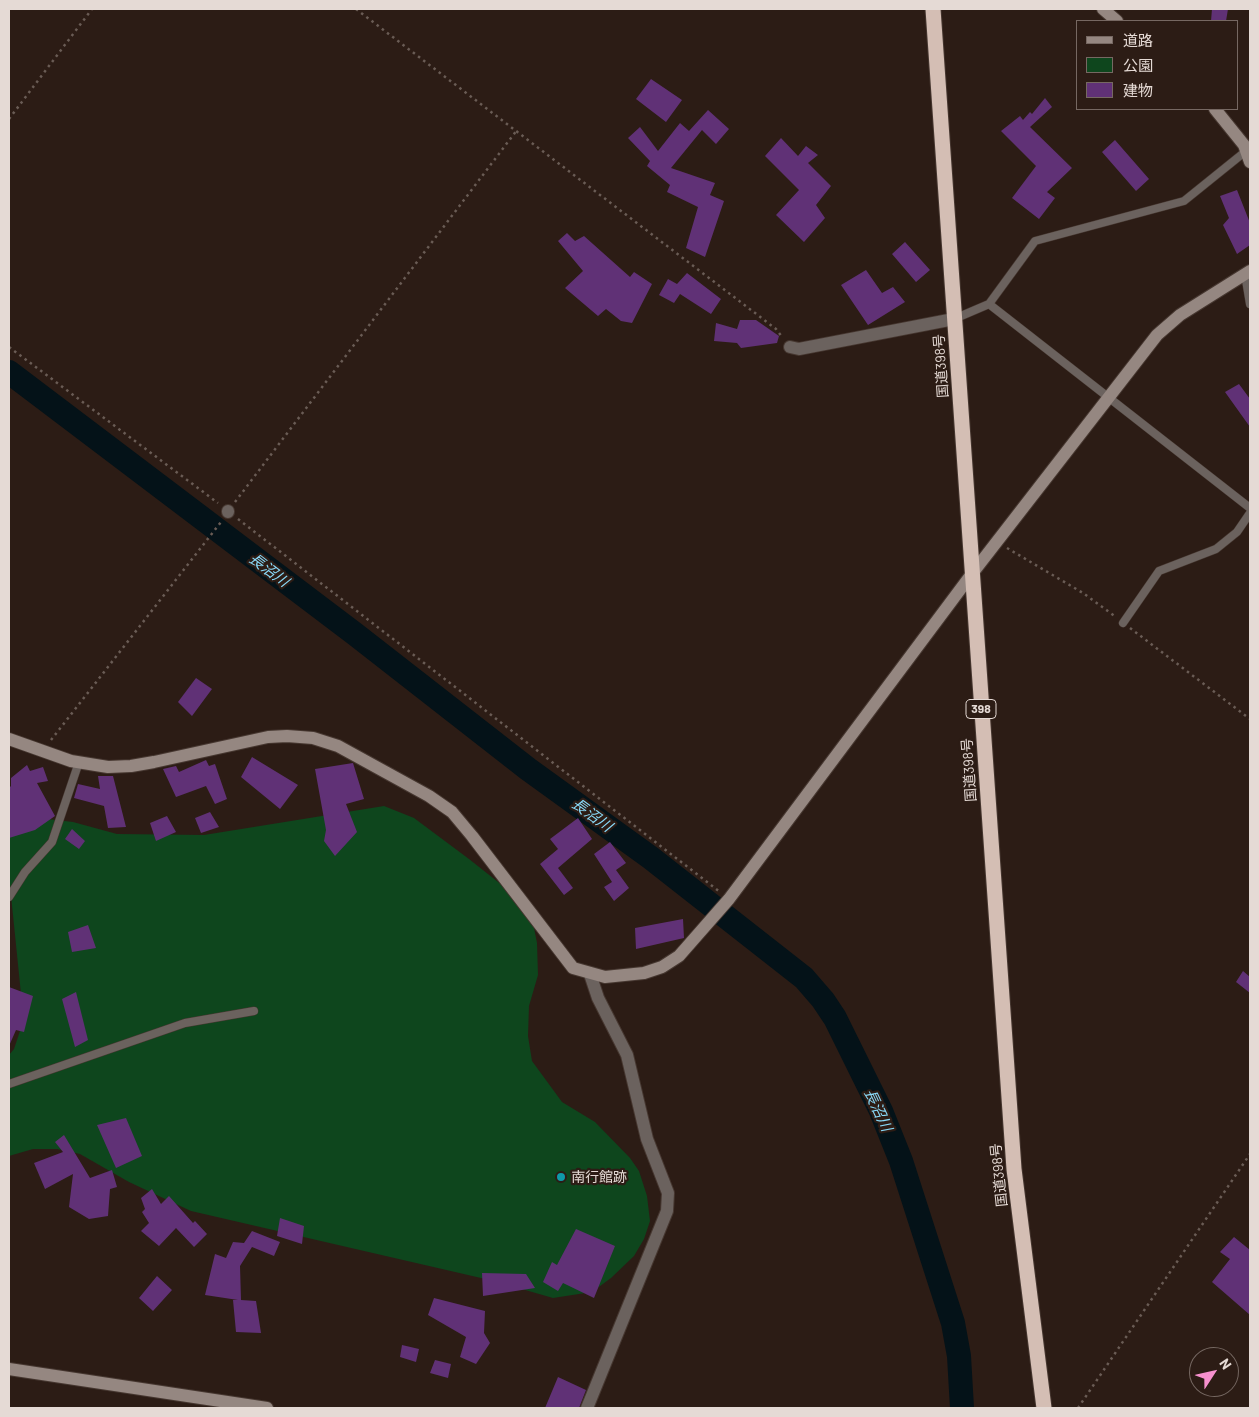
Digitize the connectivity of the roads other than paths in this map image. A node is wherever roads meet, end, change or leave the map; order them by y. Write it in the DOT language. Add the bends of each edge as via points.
graph roads {
  1 [pos="933,9"];
  2 [pos="1103,9"];
  3 [pos="1116,20"];
  4 [pos="1216,110"];
  5 [pos="1248,157"];
  6 [pos="1248,272"];
  7 [pos="989,304"];
  8 [pos="1250,304"];
  9 [pos="954,319"];
  10 [pos="790,347"];
  11 [pos="1109,396"];
  12 [pos="1250,508"];
  13 [pos="1250,513"];
  14 [pos="971,575"];
  15 [pos="1123,623"];
  16 [pos="9,738"];
  17 [pos="78,762"];
  18 [pos="9,897"];
  19 [pos="590,974"];
  20 [pos="254,1011"];
  21 [pos="9,1084"];
  22 [pos="9,1369"];
  23 [pos="267,1408"];
  24 [pos="587,1408"];
  25 [pos="1044,1408"];
  1 -- 9 [label="highway, 国道398号 / 398"];
  2 -- 3 [label="street"];
  4 -- 5 [label="street" via="1233,129"];
  5 -- 7 [label="lane" via="1184,201 1035,241"];
  6 -- 8 [label="lane"];
  6 -- 11 [label="street" via="1180,316 1157,335"];
  7 -- 9 [label="lane"];
  7 -- 11 [label="lane"];
  9 -- 10 [label="street" via="800,349"];
  9 -- 14 [label="highway, 国道398号 / 398"];
  11 -- 12 [label="lane"];
  11 -- 14 [label="street"];
  13 -- 15 [label="lane" via="1237,532 1216,549 1159,571"];
  14 -- 19 [label="street" via="729,899 679,956 644,973 606,977"];
  14 -- 25 [label="highway, 国道398号 / 398" via="1014,1169"];
  16 -- 17 [label="street"];
  17 -- 18 [label="lane" via="52,842 25,872"];
  17 -- 19 [label="street" via="108,767 131,766 268,737 313,738 338,746 452,812 560,955 573,968"];
  19 -- 24 [label="street" via="598,998 627,1055 647,1139 668,1194 667,1211"];
  20 -- 21 [label="lane" via="185,1023"];
  22 -- 23 [label="street"];
}
